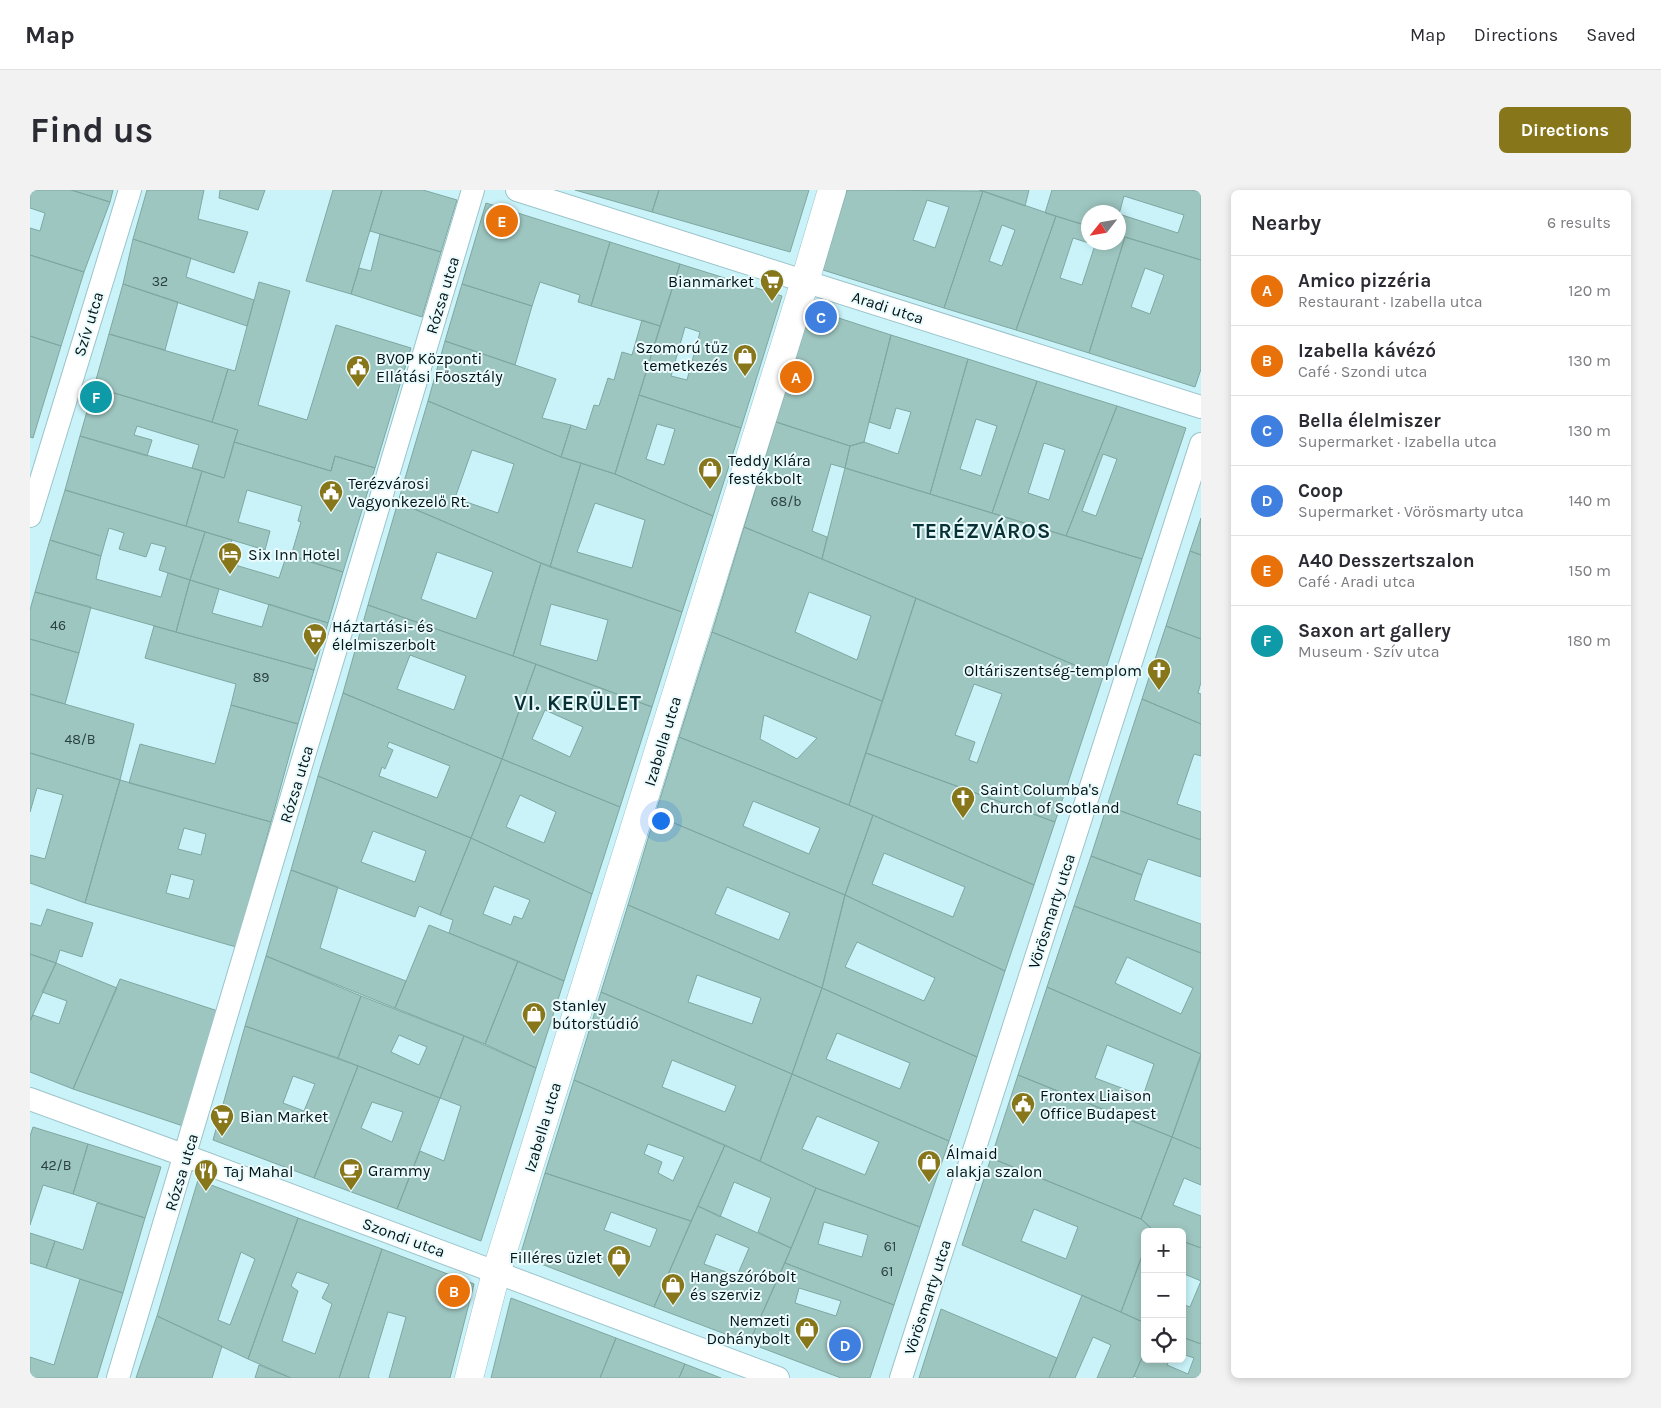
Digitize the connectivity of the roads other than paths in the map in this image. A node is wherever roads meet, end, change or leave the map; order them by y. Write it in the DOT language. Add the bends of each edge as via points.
graph roads {
  1 [pos="130,190"];
  2 [pos="473,190"];
  3 [pos="517,190"];
  4 [pos="832,190"];
  5 [pos="805,281"];
  6 [pos="1201,407"];
  7 [pos="1201,444"];
  8 [pos="38,457"];
  9 [pos="30,516"];
  10 [pos="30,1099"];
  11 [pos="186,1156"];
  12 [pos="496,1273"];
  13 [pos="118,1378"];
  14 [pos="469,1378"];
  15 [pos="778,1378"];
  16 [pos="901,1378"];
  1 -- 8 [label="street, Szív utca"];
  2 -- 11 [label="street, Rózsa utca"];
  3 -- 5 [label="street, Aradi utca"];
  4 -- 5 [label="street, Izabella utca"];
  5 -- 6 [label="street, Aradi utca"];
  5 -- 12 [label="street, Izabella utca"];
  7 -- 16 [label="street, Vörösmarty utca"];
  8 -- 9 [label="street, Szív utca"];
  10 -- 11 [label="street, Szondi utca"];
  11 -- 12 [label="street, Szondi utca"];
  11 -- 13 [label="street, Rózsa utca"];
  12 -- 14 [label="street, Izabella utca"];
  12 -- 15 [label="street, Szondi utca"];
}
